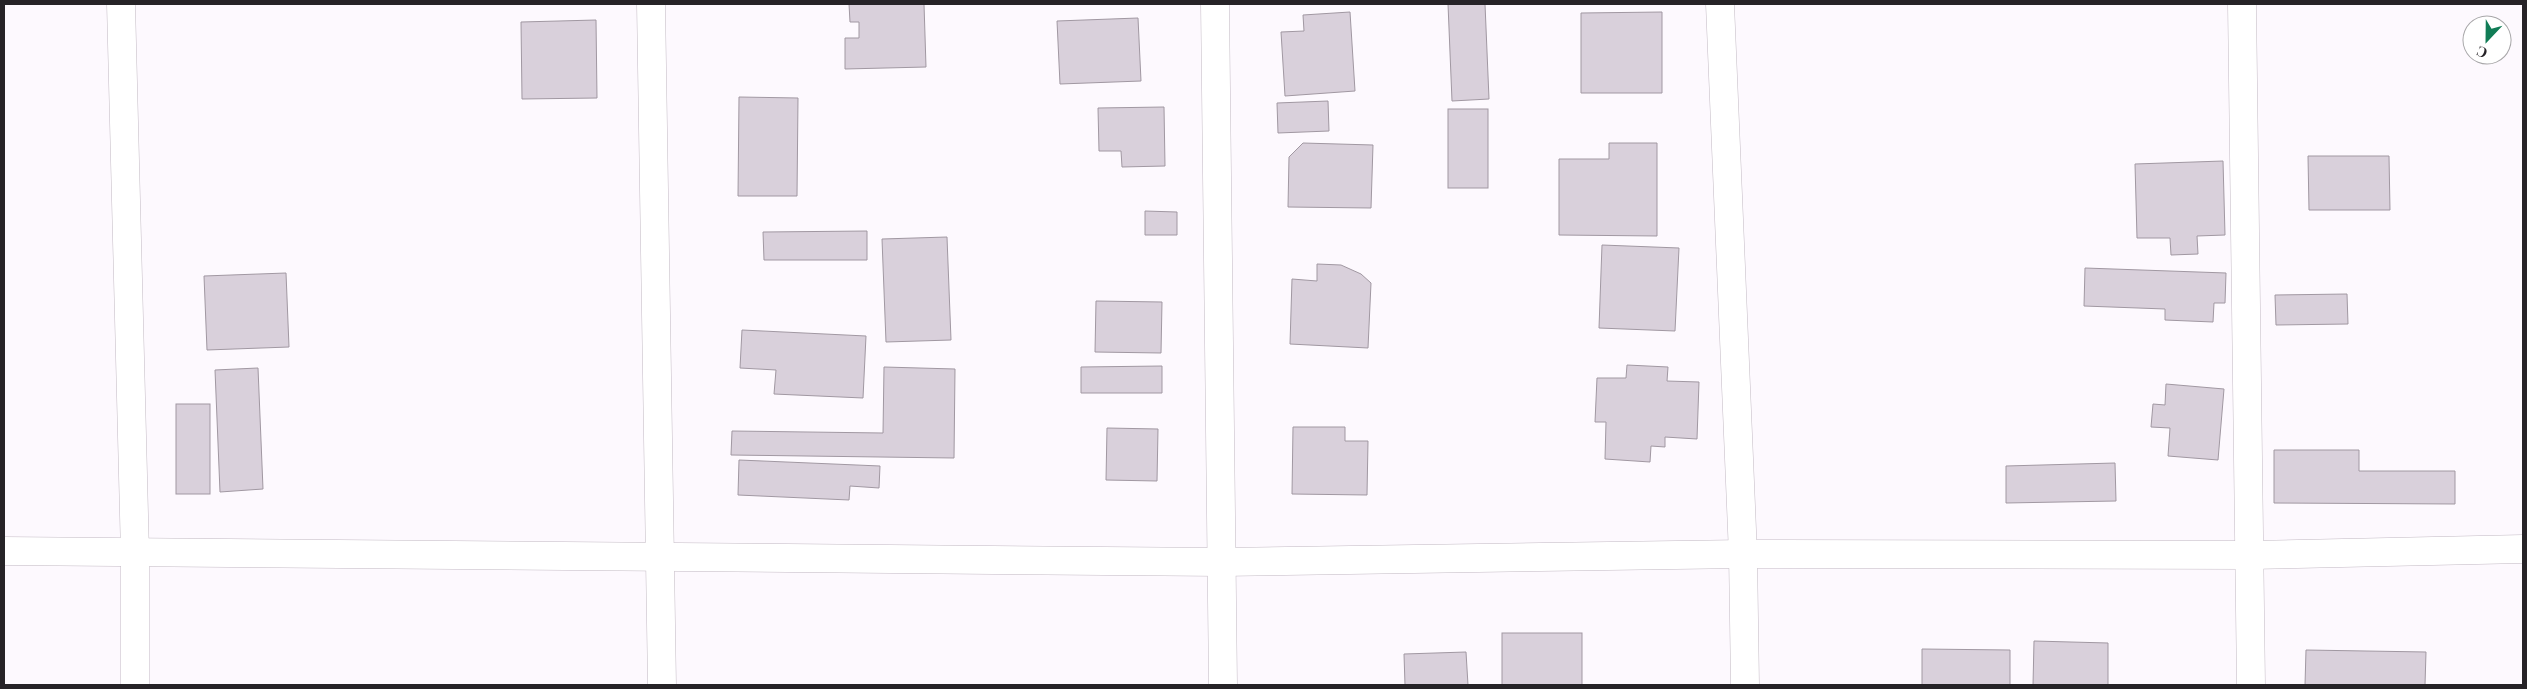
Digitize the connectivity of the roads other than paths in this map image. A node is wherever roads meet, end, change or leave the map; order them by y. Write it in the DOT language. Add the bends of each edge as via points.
graph roads {
  1 [pos="121,4"];
  2 [pos="652,4"];
  3 [pos="1215,4"];
  4 [pos="1720,4"];
  5 [pos="2242,4"];
  6 [pos="2523,549"];
  7 [pos="4,551"];
  8 [pos="135,554"];
  9 [pos="1743,554"];
  10 [pos="2250,555"];
  11 [pos="660,556"];
  12 [pos="1222,562"];
  13 [pos="135,685"];
  14 [pos="662,685"];
  15 [pos="1223,685"];
  16 [pos="1745,685"];
  17 [pos="2251,685"];
  1 -- 8 [label="street"];
  2 -- 11 [label="street"];
  3 -- 12 [label="street"];
  4 -- 9 [label="street"];
  5 -- 10 [label="street"];
  6 -- 10 [label="street"];
  7 -- 8 [label="street"];
  8 -- 11 [label="street"];
  8 -- 13 [label="street"];
  9 -- 10 [label="street"];
  9 -- 12 [label="street"];
  9 -- 16 [label="street"];
  10 -- 17 [label="street"];
  11 -- 12 [label="street"];
  11 -- 14 [label="street"];
  12 -- 15 [label="street"];
}
